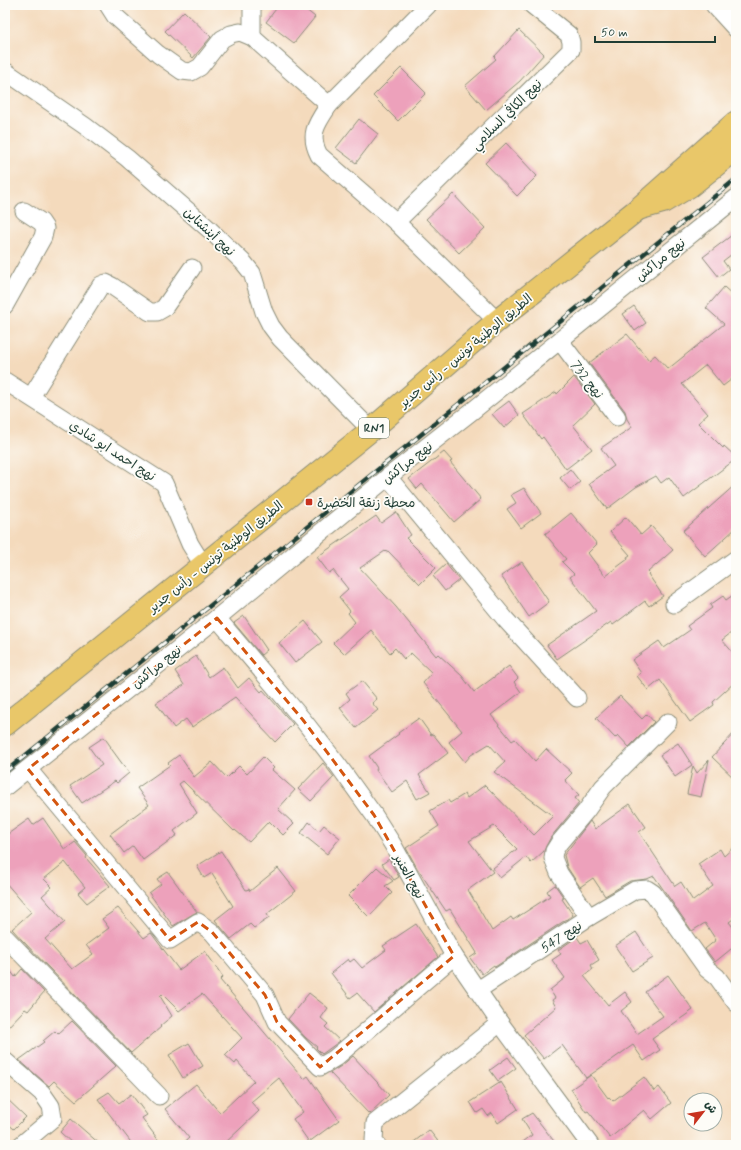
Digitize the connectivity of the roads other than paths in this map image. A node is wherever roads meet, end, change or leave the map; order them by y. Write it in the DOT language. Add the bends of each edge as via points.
graph roads {
  1 [pos="108,5"];
  2 [pos="252,5"];
  3 [pos="428,5"];
  4 [pos="532,5"];
  5 [pos="714,5"];
  6 [pos="736,28"];
  7 [pos="252,37"];
  8 [pos="5,71"];
  9 [pos="329,105"];
  10 [pos="736,122"];
  11 [pos="736,149"];
  12 [pos="736,198"];
  13 [pos="638,209"];
  14 [pos="24,211"];
  15 [pos="396,222"];
  16 [pos="192,268"];
  17 [pos="5,306"];
  18 [pos="497,321"];
  19 [pos="560,341"];
  20 [pos="5,381"];
  21 [pos="31,397"];
  22 [pos="617,417"];
  23 [pos="370,430"];
  24 [pos="388,476"];
  25 [pos="736,559"];
  26 [pos="203,565"];
  27 [pos="674,604"];
  28 [pos="217,618"];
  29 [pos="577,698"];
  30 [pos="668,722"];
  31 [pos="5,725"];
  32 [pos="28,769"];
  33 [pos="5,787"];
  34 [pos="589,917"];
  35 [pos="5,937"];
  36 [pos="454,956"];
  37 [pos="478,990"];
  38 [pos="736,1003"];
  39 [pos="500,1023"];
  40 [pos="5,1061"];
  41 [pos="159,1096"];
  42 [pos="21,1145"];
  43 [pos="377,1145"];
  44 [pos="590,1145"];
  1 -- 7 [label="street" via="115,16 158,54 182,71 191,72 200,67 222,39 231,34 240,32"];
  2 -- 7 [label="street"];
  3 -- 9 [label="street"];
  4 -- 15 [label="street, نهج الكافي السلامي" via="569,35 572,42 571,50"];
  5 -- 6 [label="street"];
  7 -- 9 [label="street"];
  8 -- 23 [label="street, نهج أينشتاين" via="127,158 244,263 252,273 264,312 280,338"];
  9 -- 15 [label="street" via="313,134 314,146 319,155"];
  10 -- 13 [label="main road, الطريق الوطنية تونس - رأس جدير / RN1"];
  11 -- 13 [label="main road" via="690,186 663,202"];
  12 -- 19 [label="street, نهج مراكش"];
  13 -- 18 [label="main road, الطريق الوطنية تونس - رأس جدير / RN1"];
  14 -- 17 [label="street" via="41,222 45,228 43,237"];
  15 -- 18 [label="street"];
  16 -- 21 [label="street" via="164,308 157,312 150,312 106,283 101,286"];
  18 -- 23 [label="main road, الطريق الوطنية تونس - رأس جدير / RN1"];
  19 -- 22 [label="street, نهج 732"];
  19 -- 24 [label="street, نهج مراكش"];
  20 -- 21 [label="street, نهج احمد ابو شادي"];
  21 -- 26 [label="street, نهج احمد ابو شادي" via="164,483 190,544"];
  23 -- 26 [label="main road, الطريق الوطنية تونس - رأس جدير / RN1"];
  24 -- 28 [label="street, نهج مراكش"];
  24 -- 29 [label="street" via="506,620"];
  25 -- 27 [label="street"];
  26 -- 31 [label="main road, الطريق الوطنية تونس - رأس جدير / RN1"];
  28 -- 32 [label="street, نهج مراكش"];
  28 -- 36 [label="street, نهج العنبر" via="307,725 374,815"];
  30 -- 34 [label="street" via="603,787 554,851 553,858 559,873"];
  32 -- 33 [label="street, نهج مراكش"];
  32 -- 36 [label="street" via="170,940 198,922 212,932 265,995 277,1022 320,1067 335,1058"];
  34 -- 37 [label="street, نهج 547"];
  34 -- 38 [label="street, نهج 547" via="635,890 647,889 653,893 707,969 717,977"];
  35 -- 41 [label="street"];
  36 -- 37 [label="street, نهج العنبر"];
  37 -- 39 [label="street, نهج العنبر"];
  39 -- 43 [label="street" via="376,1122 374,1141"];
  39 -- 44 [label="street, نهج العنبر"];
  40 -- 42 [label="street" via="42,1093 51,1106 53,1118"];
}
